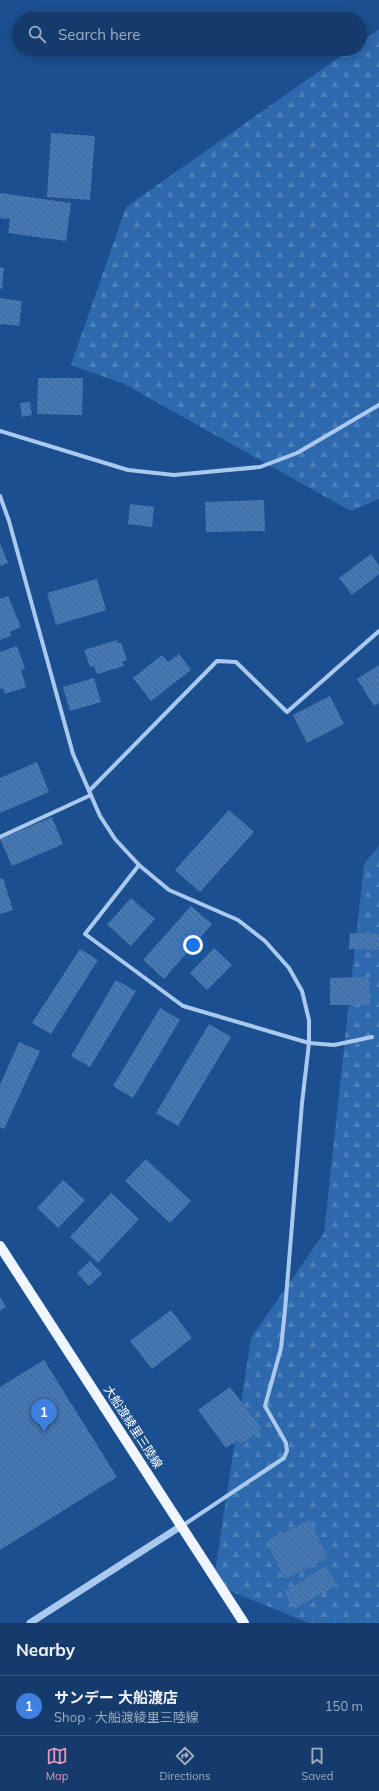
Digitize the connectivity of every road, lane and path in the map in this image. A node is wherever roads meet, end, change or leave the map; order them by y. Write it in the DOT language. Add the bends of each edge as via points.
graph roads {
  1 [pos="379,405"];
  2 [pos="0,431"];
  3 [pos="0,496"];
  4 [pos="379,631"];
  5 [pos="90,793"];
  6 [pos="0,837"];
  7 [pos="139,866"];
  8 [pos="372,1037"];
  9 [pos="309,1043"];
  10 [pos="0,1246"];
  11 [pos="181,1526"];
  12 [pos="30,1623"];
  13 [pos="244,1623"];
  1 -- 2 [label="street" via="297,453 260,467 174,475 128,470"];
  3 -- 5 [label="street" via="73,754"];
  4 -- 5 [label="street" via="287,712 236,662 216,661"];
  5 -- 6 [label="street"];
  5 -- 7 [label="street" via="100,816 115,839"];
  7 -- 9 [label="street" via="170,890 238,920 265,941 289,968 302,991 309,1020"];
  7 -- 9 [label="street" via="85,934 183,1006"];
  8 -- 9 [label="street" via="334,1045"];
  9 -- 11 [label="street" via="286,1310 281,1348 265,1406 286,1444 287,1451 284,1458"];
  10 -- 11 [label="main road, 大船渡綾里三陸線"];
  11 -- 12 [label="street"];
  11 -- 13 [label="main road, 大船渡綾里三陸線"];
}
